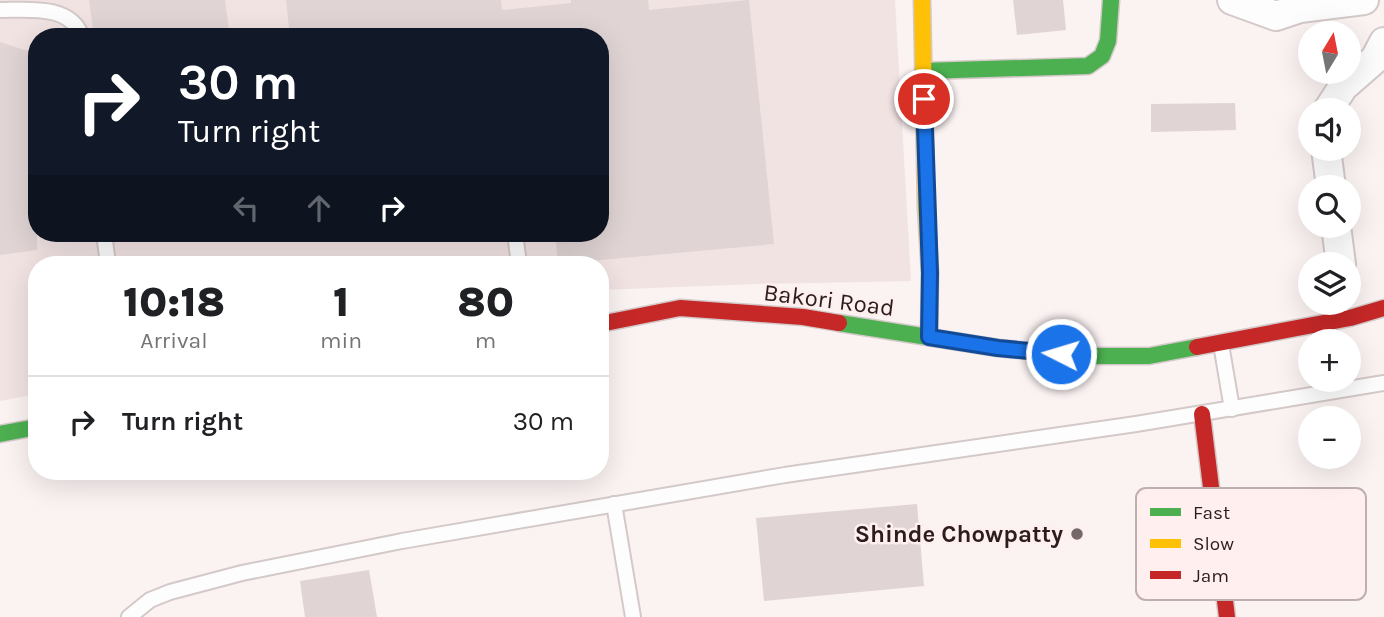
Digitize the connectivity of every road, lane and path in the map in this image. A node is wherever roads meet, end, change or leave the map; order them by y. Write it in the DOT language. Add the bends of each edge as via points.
graph roads {
  1 [pos="922,0"];
  2 [pos="1111,0"];
  3 [pos="1232,0"];
  4 [pos="1364,0"];
  5 [pos="1275,8"];
  6 [pos="0,10"];
  7 [pos="77,28"];
  8 [pos="1384,42"];
  9 [pos="923,71"];
  10 [pos="1336,98"];
  11 [pos="1384,308"];
  12 [pos="1361,309"];
  13 [pos="1329,315"];
  14 [pos="609,322"];
  15 [pos="929,337"];
  16 [pos="1220,342"];
  17 [pos="1384,383"];
  18 [pos="1232,409"];
  19 [pos="1202,414"];
  20 [pos="28,429"];
  21 [pos="0,434"];
  22 [pos="1211,488"];
  23 [pos="614,504"];
  24 [pos="129,617"];
  25 [pos="633,617"];
  1 -- 9 [label="street"];
  2 -- 9 [label="street" via="1108,41 1102,56 1088,66"];
  3 -- 5 [label="street"];
  4 -- 5 [label="street"];
  6 -- 7 [label="lane" via="46,10 67,18"];
  8 -- 10 [label="street" via="1375,60"];
  9 -- 15 [label="street"];
  11 -- 12 [label="street, Bakori Road"];
  13 -- 16 [label="street, Bakori Road"];
  14 -- 15 [label="street, Bakori Road" via="680,308 803,317"];
  15 -- 16 [label="street, Bakori Road" via="1082,356 1149,356"];
  16 -- 18 [label="lane"];
  17 -- 18 [label="lane"];
  18 -- 19 [label="lane"];
  19 -- 22 [label="street"];
  19 -- 23 [label="lane"];
  20 -- 21 [label="street"];
  23 -- 24 [label="lane" via="242,573 170,592 150,600"];
  23 -- 25 [label="lane"];
}
